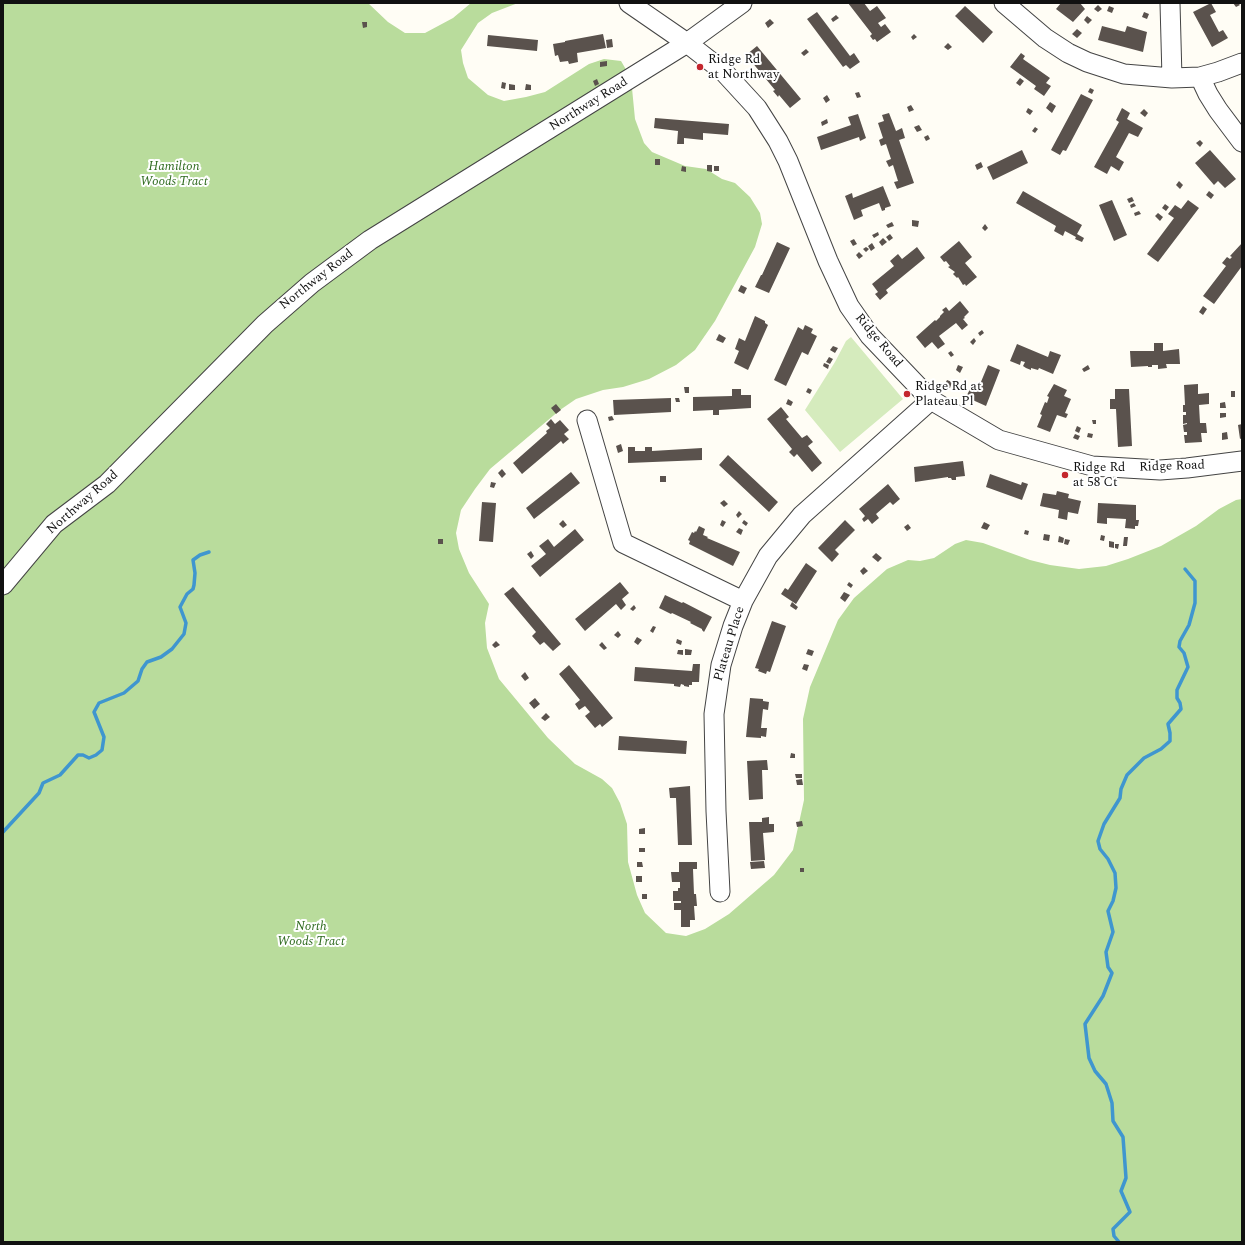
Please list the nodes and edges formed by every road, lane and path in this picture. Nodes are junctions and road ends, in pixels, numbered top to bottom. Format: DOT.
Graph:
graph roads {
  1 [pos="629,3"];
  2 [pos="742,3"];
  3 [pos="1004,3"];
  4 [pos="1170,3"];
  5 [pos="687,43"];
  6 [pos="1242,63"];
  7 [pos="1200,77"];
  8 [pos="1172,78"];
  9 [pos="1242,142"];
  10 [pos="931,400"];
  11 [pos="587,420"];
  12 [pos="1242,461"];
  13 [pos="3,586"];
  14 [pos="743,602"];
  15 [pos="720,892"];
  1 -- 5 [label="street, Ridge Road"];
  2 -- 5 [label="street, Northway Road"];
  3 -- 8 [label="street"];
  4 -- 8 [label="street"];
  5 -- 10 [label="street, Ridge Road"];
  5 -- 13 [label="street, Northway Road"];
  6 -- 7 [label="street"];
  7 -- 8 [label="street"];
  7 -- 9 [label="street"];
  10 -- 12 [label="street, Ridge Road"];
  10 -- 14 [label="street, Plateau Place"];
  11 -- 14 [label="street"];
  14 -- 15 [label="street, Plateau Place"];
}
